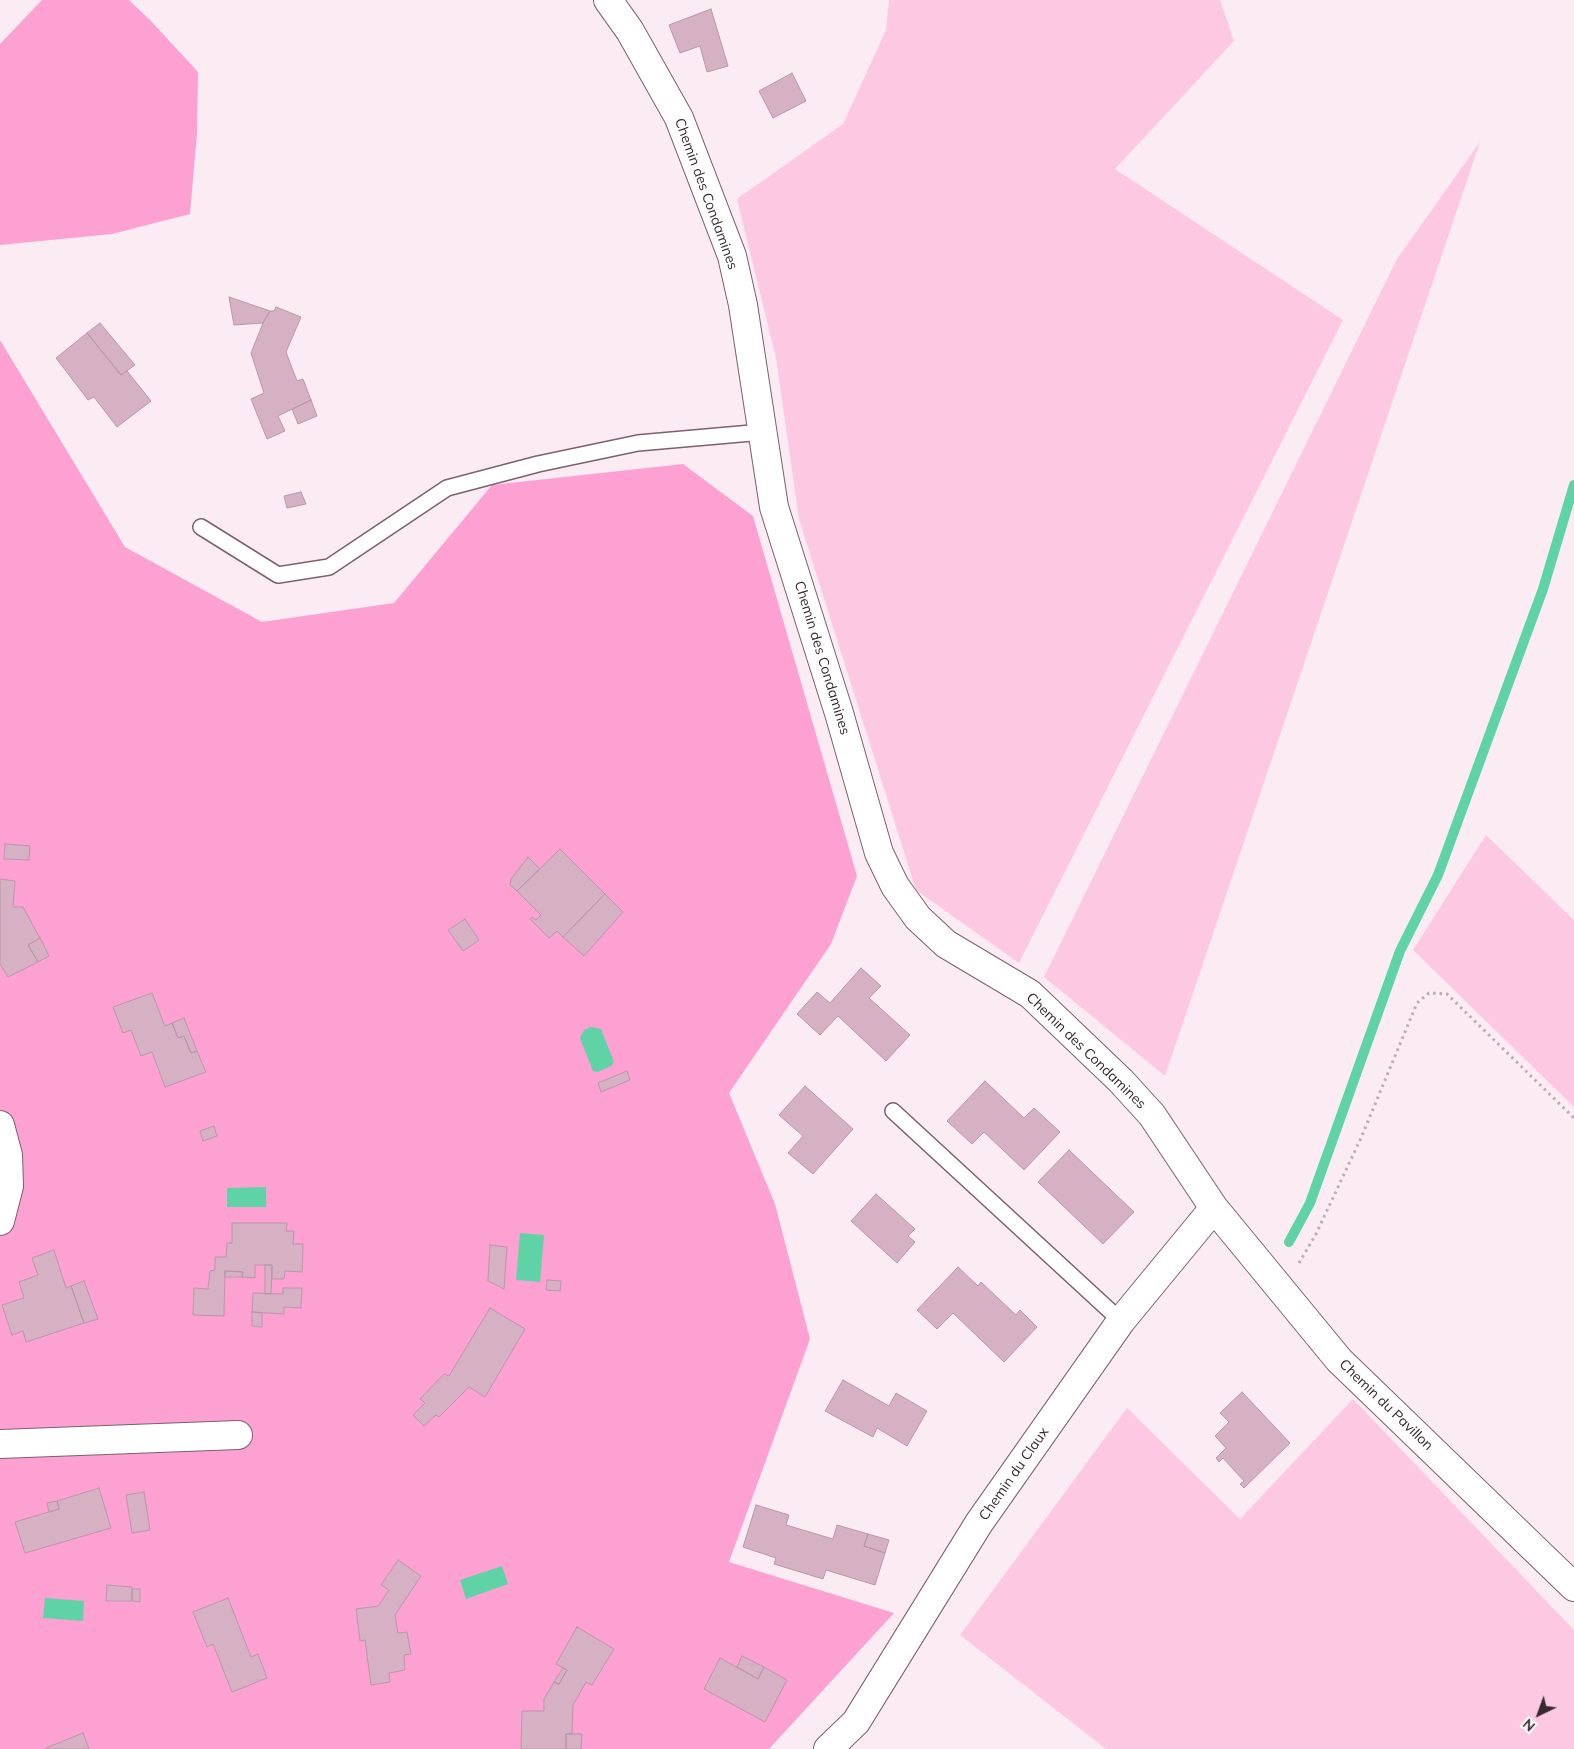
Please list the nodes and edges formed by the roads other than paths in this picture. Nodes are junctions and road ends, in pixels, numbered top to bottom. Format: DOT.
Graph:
graph roads {
  1 [pos="608,0"];
  2 [pos="762,432"];
  3 [pos="201,526"];
  4 [pos="892,1111"];
  5 [pos="0,1125"];
  6 [pos="1214,1208"];
  7 [pos="0,1221"];
  8 [pos="1122,1321"];
  9 [pos="238,1435"];
  10 [pos="0,1444"];
  11 [pos="1574,1587"];
  12 [pos="828,1749"];
  1 -- 2 [label="street, Chemin des Condamines"];
  2 -- 3 [label="lane"];
  2 -- 6 [label="street, Chemin des Condamines"];
  4 -- 8 [label="lane"];
  5 -- 7 [label="street"];
  6 -- 8 [label="street, Chemin du Claux"];
  6 -- 11 [label="street, Chemin du Pavillon"];
  8 -- 12 [label="street, Chemin du Claux"];
  9 -- 10 [label="street"];
}
